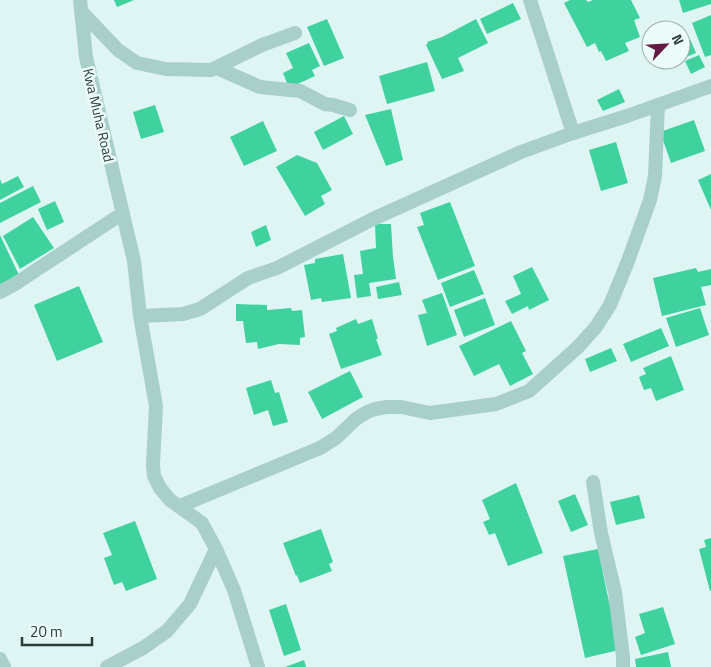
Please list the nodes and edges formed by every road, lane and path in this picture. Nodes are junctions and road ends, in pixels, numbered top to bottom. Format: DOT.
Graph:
graph roads {
  1 [pos="530,0"];
  2 [pos="81,6"];
  3 [pos="295,33"];
  4 [pos="217,68"];
  5 [pos="711,86"];
  6 [pos="658,105"];
  7 [pos="350,110"];
  8 [pos="573,133"];
  9 [pos="123,213"];
  10 [pos="0,292"];
  11 [pos="140,316"];
  12 [pos="593,482"];
  13 [pos="180,506"];
  14 [pos="216,549"];
  15 [pos="0,659"];
  16 [pos="4,667"];
  17 [pos="107,667"];
  18 [pos="258,667"];
  19 [pos="623,667"];
  1 -- 8 [label="street"];
  2 -- 4 [label="street"];
  2 -- 9 [label="street, Kwa Muha Road"];
  3 -- 4 [label="street"];
  4 -- 7 [label="street"];
  5 -- 6 [label="street"];
  6 -- 8 [label="street"];
  6 -- 13 [label="street"];
  8 -- 11 [label="street"];
  9 -- 10 [label="street"];
  9 -- 11 [label="street, Kwa Muha Road"];
  11 -- 13 [label="street, Kwa Muha Road"];
  12 -- 19 [label="street"];
  13 -- 14 [label="street, Kwa Muha Road"];
  14 -- 17 [label="street"];
  14 -- 18 [label="street, Kwa Muha Road"];
  15 -- 16 [label="street"];
}
